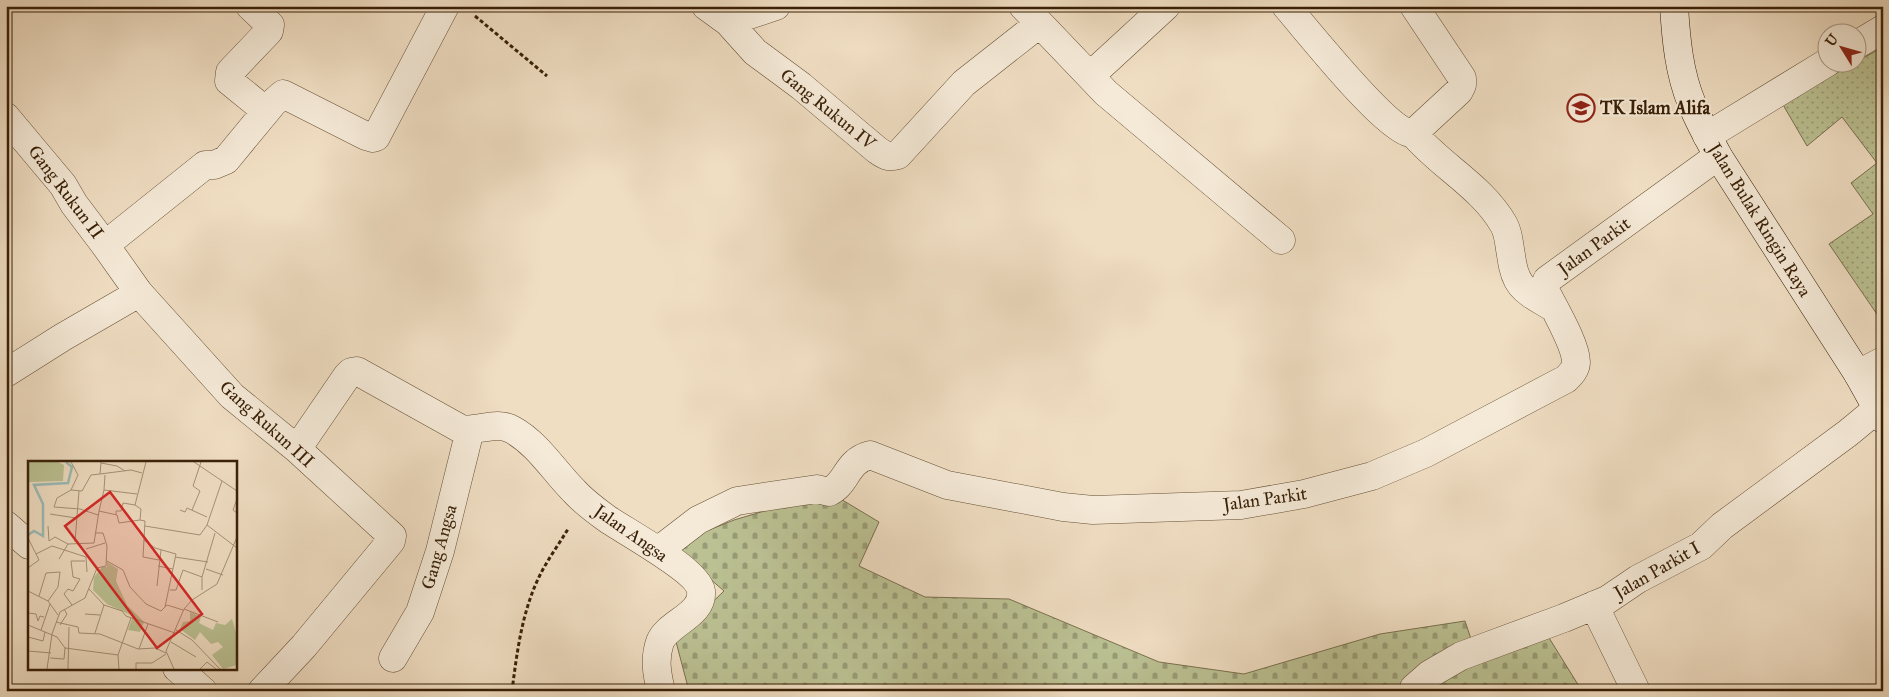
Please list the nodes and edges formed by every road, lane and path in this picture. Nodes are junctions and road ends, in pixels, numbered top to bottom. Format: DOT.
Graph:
graph roads {
  1 [pos="250,6"];
  2 [pos="706,6"];
  3 [pos="776,6"];
  4 [pos="1166,6"];
  5 [pos="1286,6"];
  6 [pos="1414,6"];
  7 [pos="1674,6"];
  8 [pos="458,9"];
  9 [pos="1031,15"];
  10 [pos="728,22"];
  11 [pos="1883,29"];
  12 [pos="1866,39"];
  13 [pos="1816,71"];
  14 [pos="547,76"];
  15 [pos="1090,76"];
  16 [pos="266,111"];
  17 [pos="6,117"];
  18 [pos="1412,132"];
  19 [pos="1713,146"];
  20 [pos="1281,240"];
  21 [pos="105,245"];
  22 [pos="139,293"];
  23 [pos="1554,308"];
  24 [pos="1883,361"];
  25 [pos="6,373"];
  26 [pos="1858,374"];
  27 [pos="1880,414"];
  28 [pos="466,430"];
  29 [pos="297,449"];
  30 [pos="585,501"];
  31 [pos="6,525"];
  32 [pos="28,544"];
  33 [pos="659,550"];
  34 [pos="1594,606"];
  35 [pos="393,658"];
  36 [pos="179,670"];
  37 [pos="203,691"];
  38 [pos="262,691"];
  39 [pos="512,691"];
  40 [pos="661,691"];
  41 [pos="1414,691"];
  42 [pos="1636,691"];
  1 -- 16 [label="street"];
  2 -- 10 [label="street, Gang Rukun IV"];
  3 -- 10 [label="street"];
  4 -- 15 [label="street"];
  5 -- 18 [label="street"];
  6 -- 18 [label="street"];
  7 -- 19 [label="street, Jalan Bulak Ringin Raya"];
  8 -- 14 [label="path"];
  8 -- 16 [label="street"];
  9 -- 10 [label="street, Gang Rukun IV"];
  9 -- 15 [label="street"];
  11 -- 12 [label="street"];
  13 -- 19 [label="street, Jalan Parkit"];
  15 -- 20 [label="street"];
  16 -- 21 [label="street"];
  17 -- 21 [label="street, Gang Rukun II"];
  18 -- 23 [label="street"];
  19 -- 23 [label="street, Jalan Parkit"];
  19 -- 26 [label="street, Jalan Bulak Ringin Raya"];
  21 -- 22 [label="street, Gang Rukun III"];
  22 -- 25 [label="street"];
  22 -- 29 [label="street, Gang Rukun III"];
  23 -- 33 [label="street, Jalan Parkit"];
  24 -- 26 [label="street"];
  26 -- 27 [label="street, Jalan Bulak Ringin Raya"];
  27 -- 34 [label="street, Jalan Parkit I"];
  28 -- 29 [label="street"];
  28 -- 30 [label="street, Jalan Angsa"];
  28 -- 35 [label="street, Gang Angsa"];
  29 -- 38 [label="street, Gang Rukun III"];
  30 -- 33 [label="street, Jalan Angsa"];
  30 -- 39 [label="path"];
  31 -- 32 [label="street"];
  33 -- 40 [label="street, Jalan Angsa"];
  34 -- 41 [label="street, Jalan Parkit I"];
  34 -- 42 [label="street"];
  36 -- 37 [label="street"];
}
